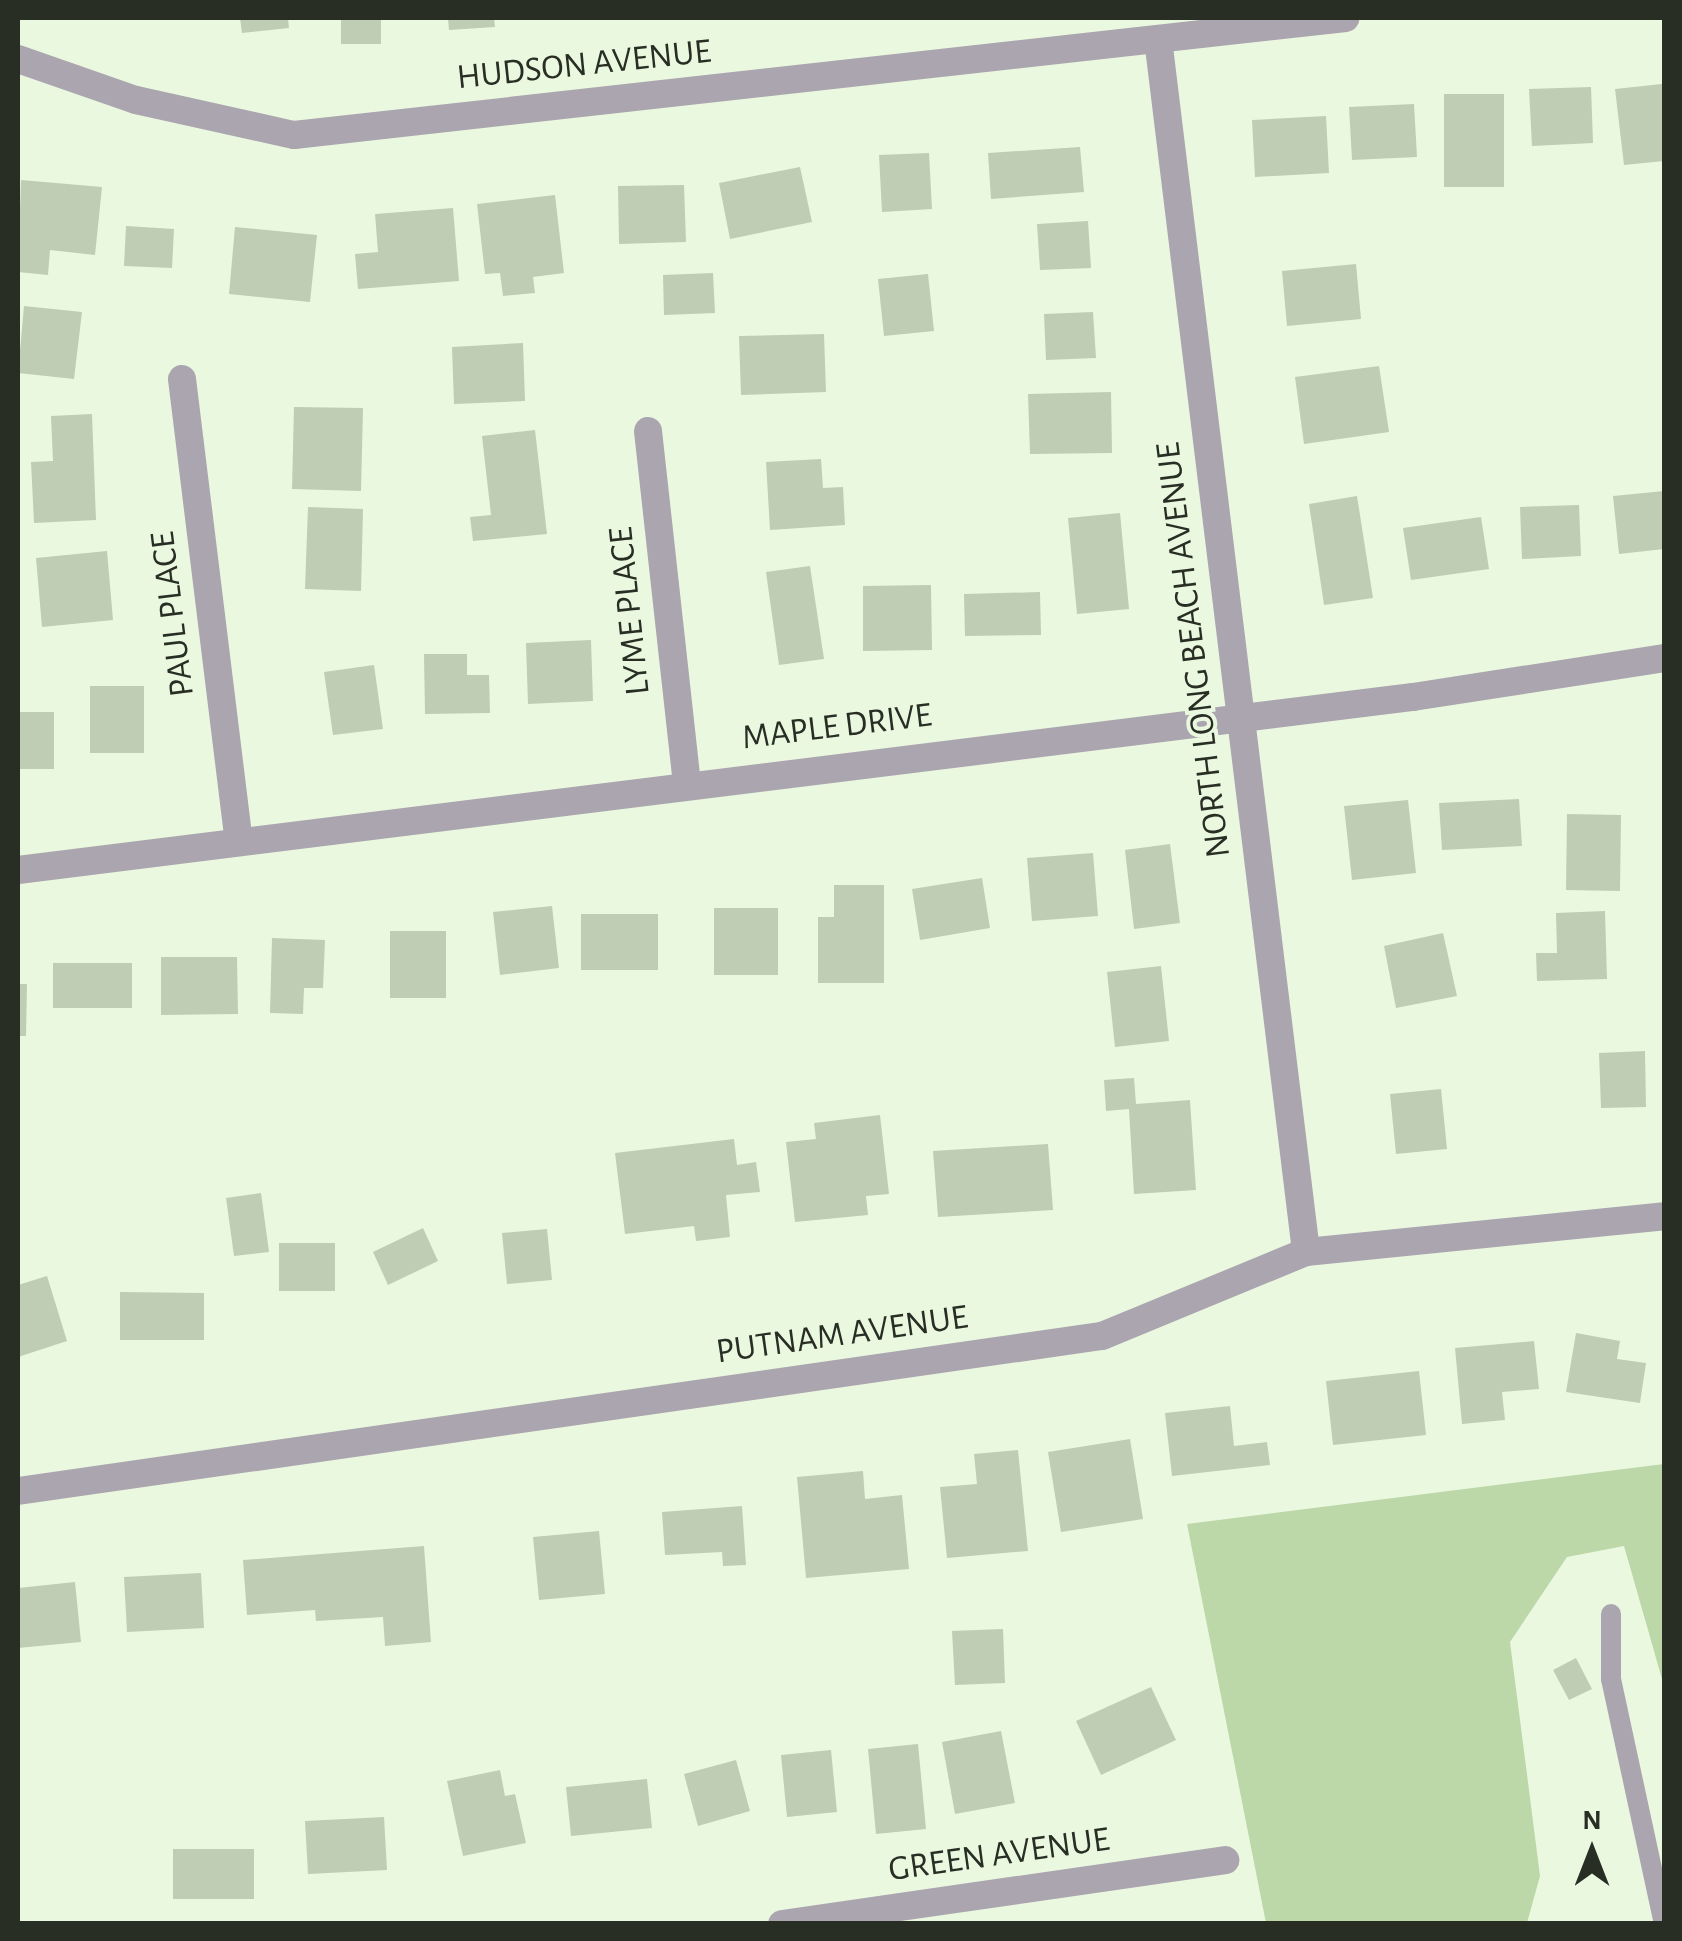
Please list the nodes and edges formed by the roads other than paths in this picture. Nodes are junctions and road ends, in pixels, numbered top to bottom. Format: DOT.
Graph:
graph roads {
  1 [pos="1346,18"];
  2 [pos="1291,20"];
  3 [pos="1158,38"];
  4 [pos="18,59"];
  5 [pos="182,379"];
  6 [pos="648,431"];
  7 [pos="1664,658"];
  8 [pos="1239,715"];
  9 [pos="688,783"];
  10 [pos="238,841"];
  11 [pos="18,870"];
  12 [pos="1664,1216"];
  13 [pos="1306,1252"];
  14 [pos="18,1492"];
  15 [pos="1611,1614"];
  16 [pos="1226,1860"];
  17 [pos="782,1924"];
  18 [pos="1664,1924"];
  1 -- 2 [label="street, HUDSON AVENUE"];
  2 -- 3 [label="street, HUDSON AVENUE"];
  3 -- 4 [label="street, HUDSON AVENUE"];
  3 -- 8 [label="street, NORTH LONG BEACH AVENUE"];
  5 -- 10 [label="street, PAUL PLACE"];
  6 -- 9 [label="street, LYME PLACE"];
  7 -- 8 [label="street, MAPLE DRIVE"];
  8 -- 9 [label="street, MAPLE DRIVE"];
  8 -- 13 [label="street, NORTH LONG BEACH AVENUE"];
  9 -- 10 [label="street, MAPLE DRIVE"];
  10 -- 11 [label="street, MAPLE DRIVE"];
  12 -- 13 [label="street, PUTNAM AVENUE"];
  13 -- 14 [label="street, PUTNAM AVENUE"];
  15 -- 18 [label="lane"];
  16 -- 17 [label="street, GREEN AVENUE"];
}
